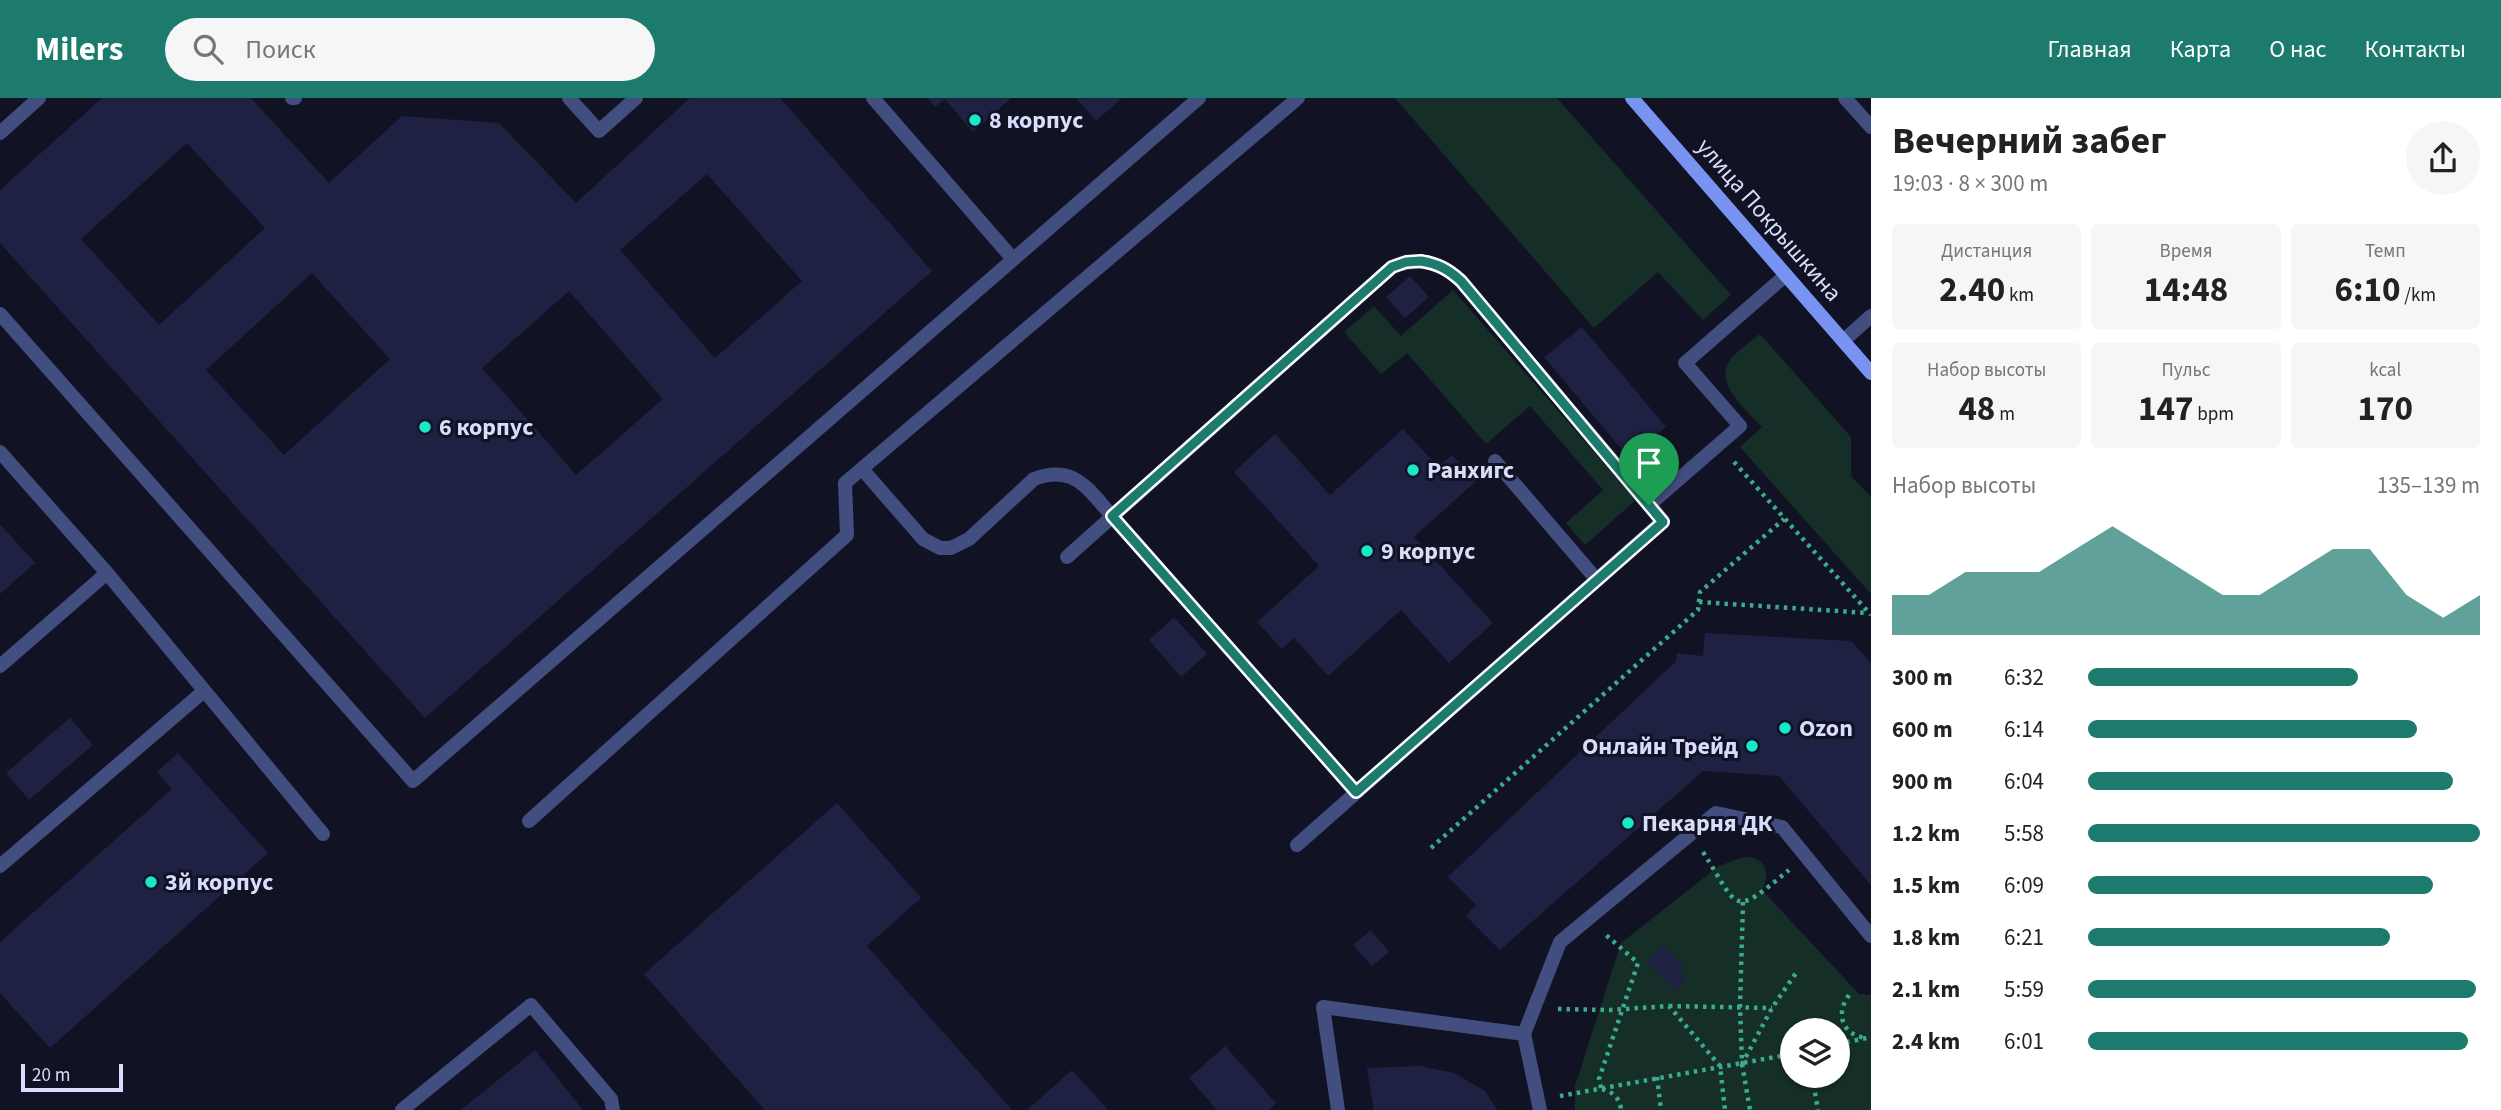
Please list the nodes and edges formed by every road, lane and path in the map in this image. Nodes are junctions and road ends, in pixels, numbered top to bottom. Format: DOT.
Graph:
graph roads {
  1 [pos="39,98"];
  2 [pos="569,98"];
  3 [pos="636,98"];
  4 [pos="873,98"];
  5 [pos="1199,98"];
  6 [pos="1298,98"];
  7 [pos="1632,98"];
  8 [pos="1845,98"];
  9 [pos="1871,127"];
  10 [pos="0,133"];
  11 [pos="1013,260"];
  12 [pos="1786,275"];
  13 [pos="0,314"];
  14 [pos="1871,316"];
  15 [pos="1843,341"];
  16 [pos="1871,373"];
  17 [pos="1718,445"];
  18 [pos="0,452"];
  19 [pos="1495,461"];
  20 [pos="863,470"];
  21 [pos="1649,505"];
  22 [pos="1112,516"];
  23 [pos="1784,519"];
  24 [pos="1067,557"];
  25 [pos="107,573"];
  26 [pos="1597,580"];
  27 [pos="1699,602"];
  28 [pos="1870,614"];
  29 [pos="0,666"];
  30 [pos="204,691"];
  31 [pos="1356,792"];
  32 [pos="529,821"];
  33 [pos="1692,833"];
  34 [pos="323,834"];
  35 [pos="1297,845"];
  36 [pos="1431,848"];
  37 [pos="1806,857"];
  38 [pos="0,866"];
  39 [pos="1743,902"];
  40 [pos="1588,919"];
  41 [pos="1871,936"];
  42 [pos="1796,973"];
  43 [pos="1849,995"];
  44 [pos="1668,1006"];
  45 [pos="1740,1007"];
  46 [pos="1772,1008"];
  47 [pos="1534,1009"];
  48 [pos="1622,1009"];
  49 [pos="1524,1034"];
  50 [pos="1868,1038"];
  51 [pos="1850,1042"];
  52 [pos="1780,1056"];
  53 [pos="1742,1063"];
  54 [pos="1720,1066"];
  55 [pos="1657,1077"];
  56 [pos="1601,1088"];
  57 [pos="1814,1088"];
  58 [pos="1539,1105"];
  59 [pos="402,1110"];
  60 [pos="613,1110"];
  61 [pos="1338,1110"];
  62 [pos="1620,1110"];
  63 [pos="1661,1110"];
  64 [pos="1725,1110"];
  65 [pos="1750,1110"];
  66 [pos="1818,1110"];
  1 -- 10 [label="lane"];
  2 -- 3 [label="lane"];
  4 -- 11 [label="lane"];
  5 -- 11 [label="lane"];
  6 -- 20 [label="lane"];
  7 -- 12 [label="main road, улица Покрышкина"];
  8 -- 9 [label="lane"];
  11 -- 13 [label="lane"];
  12 -- 15 [label="main road, улица Покрышкина"];
  12 -- 17 [label="lane"];
  14 -- 15 [label="lane"];
  15 -- 16 [label="main road, улица Покрышкина"];
  17 -- 21 [label="lane"];
  17 -- 23 [label="path"];
  18 -- 25 [label="lane"];
  19 -- 26 [label="lane"];
  20 -- 22 [label="lane"];
  20 -- 32 [label="lane"];
  21 -- 22 [label="lane"];
  21 -- 26 [label="lane"];
  22 -- 24 [label="lane"];
  22 -- 31 [label="lane"];
  23 -- 27 [label="path"];
  23 -- 28 [label="path"];
  25 -- 29 [label="lane"];
  25 -- 30 [label="lane"];
  26 -- 31 [label="lane"];
  27 -- 28 [label="path"];
  27 -- 36 [label="path"];
  30 -- 34 [label="lane"];
  30 -- 38 [label="lane"];
  31 -- 35 [label="lane"];
  33 -- 37 [label="lane"];
  33 -- 39 [label="path"];
  33 -- 40 [label="lane"];
  37 -- 39 [label="path"];
  37 -- 41 [label="lane"];
  39 -- 45 [label="path"];
  40 -- 47 [label="lane"];
  40 -- 48 [label="path"];
  42 -- 46 [label="path"];
  43 -- 50 [label="path"];
  44 -- 45 [label="path"];
  44 -- 48 [label="path"];
  44 -- 54 [label="path"];
  45 -- 46 [label="path"];
  45 -- 53 [label="path"];
  46 -- 53 [label="path"];
  47 -- 48 [label="path"];
  47 -- 49 [label="lane"];
  48 -- 56 [label="path"];
  49 -- 58 [label="lane"];
  49 -- 61 [label="lane"];
  50 -- 51 [label="path"];
  52 -- 53 [label="path"];
  53 -- 54 [label="path"];
  53 -- 65 [label="path"];
  54 -- 55 [label="path"];
  54 -- 64 [label="path"];
  55 -- 56 [label="path"];
  55 -- 63 [label="path"];
  56 -- 58 [label="path"];
  56 -- 62 [label="path"];
  57 -- 66 [label="path"];
  59 -- 60 [label="lane"];
}
